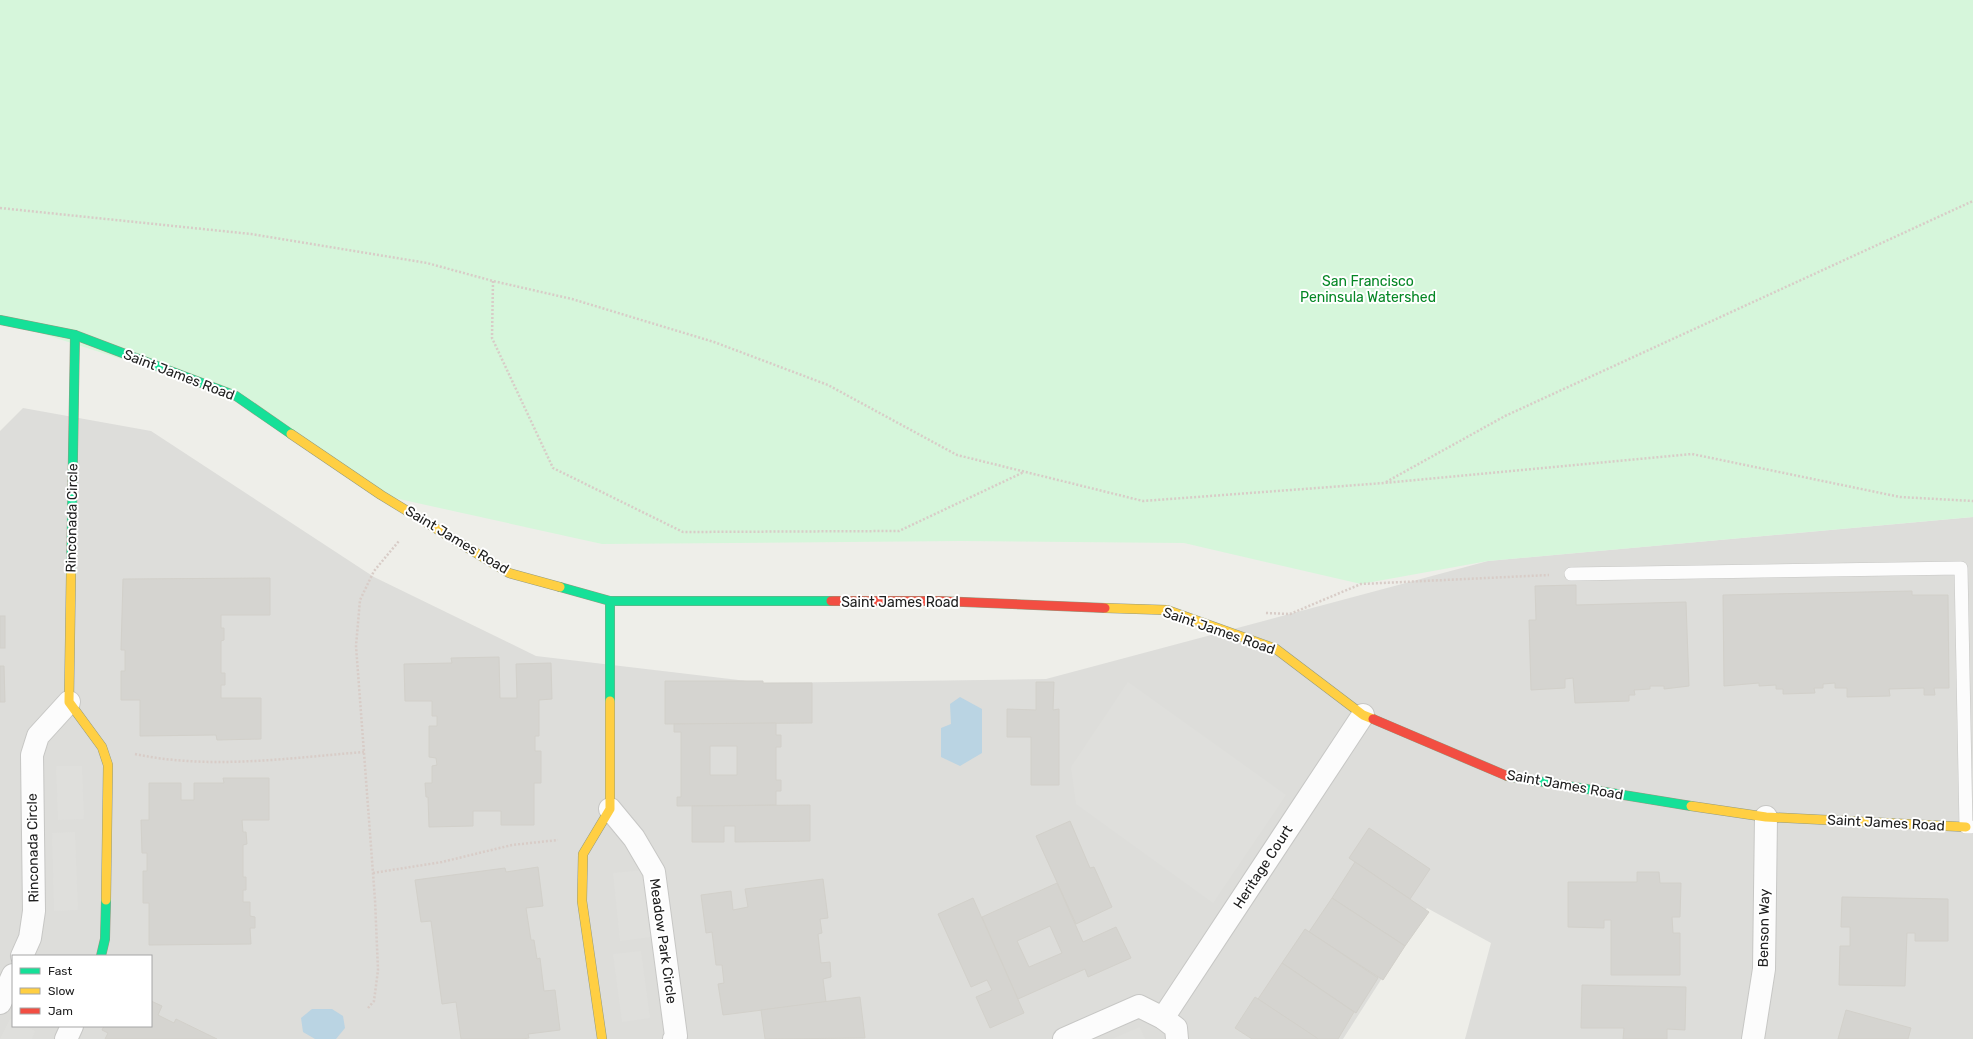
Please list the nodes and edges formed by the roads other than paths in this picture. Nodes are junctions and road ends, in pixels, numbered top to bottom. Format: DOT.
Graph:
graph roads {
  1 [pos="0,320"];
  2 [pos="75,334"];
  3 [pos="1571,574"];
  4 [pos="610,601"];
  5 [pos="69,702"];
  6 [pos="1363,715"];
  7 [pos="610,809"];
  8 [pos="1766,817"];
  9 [pos="1969,827"];
  10 [pos="22,955"];
  11 [pos="101,955"];
  12 [pos="12,977"];
  13 [pos="0,1003"];
  14 [pos="1163,1018"];
  15 [pos="72,1027"];
  16 [pos="66,1039"];
  17 [pos="602,1039"];
  18 [pos="674,1039"];
  19 [pos="1064,1039"];
  20 [pos="1177,1039"];
  21 [pos="1753,1039"];
  1 -- 2 [label="street, Saint James Road"];
  2 -- 4 [label="street, Saint James Road"];
  2 -- 5 [label="street, Rinconada Circle"];
  3 -- 9 [label="lane, Saint James Road"];
  4 -- 6 [label="street, Saint James Road"];
  4 -- 7 [label="street"];
  5 -- 10 [label="street, Rinconada Circle"];
  5 -- 11 [label="street"];
  6 -- 8 [label="street, Saint James Road"];
  6 -- 14 [label="street, Heritage Court"];
  7 -- 17 [label="street"];
  7 -- 18 [label="street, Meadow Park Circle"];
  8 -- 9 [label="street, Saint James Road"];
  8 -- 21 [label="street, Benson Way"];
  12 -- 13 [label="street"];
  14 -- 19 [label="street"];
  14 -- 20 [label="street"];
  15 -- 16 [label="street"];
}
